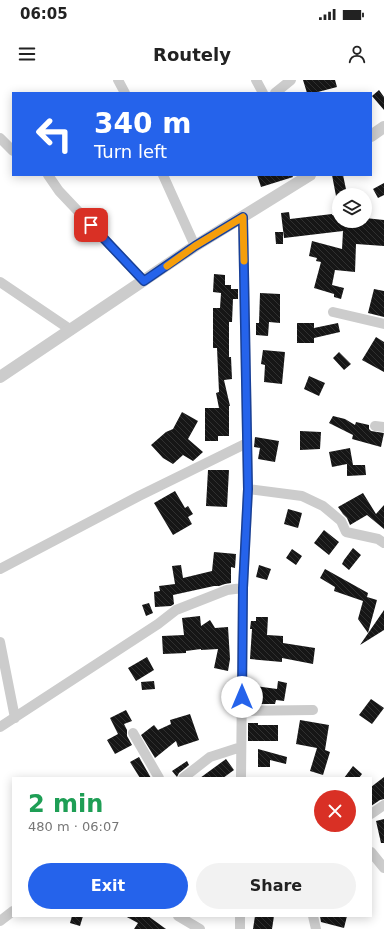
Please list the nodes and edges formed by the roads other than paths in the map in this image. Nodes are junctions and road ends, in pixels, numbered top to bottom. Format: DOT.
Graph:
graph roads {
  1 [pos="118,80"];
  2 [pos="256,80"];
  3 [pos="291,80"];
  4 [pos="124,92"];
  5 [pos="262,92"];
  6 [pos="276,92"];
  7 [pos="384,127"];
  8 [pos="372,135"];
  9 [pos="0,138"];
  10 [pos="12,150"];
  11 [pos="49,176"];
  12 [pos="164,176"];
  13 [pos="302,177"];
  14 [pos="243,217"];
  15 [pos="195,246"];
  16 [pos="144,281"];
  17 [pos="0,282"];
  18 [pos="333,312"];
  19 [pos="384,324"];
  20 [pos="71,330"];
  21 [pos="0,377"];
  22 [pos="247,443"];
  23 [pos="248,489"];
  24 [pos="382,538"];
  25 [pos="0,569"];
  26 [pos="243,588"];
  27 [pos="0,642"];
  28 [pos="313,710"];
  29 [pos="242,712"];
  30 [pos="15,718"];
  31 [pos="0,727"];
  32 [pos="133,733"];
  33 [pos="242,747"];
  34 [pos="159,777"];
  35 [pos="184,777"];
  36 [pos="241,777"];
  37 [pos="384,805"];
  38 [pos="372,813"];
  39 [pos="372,853"];
  40 [pos="384,868"];
  41 [pos="12,912"];
  42 [pos="180,917"];
  43 [pos="240,917"];
  44 [pos="313,917"];
  45 [pos="0,921"];
  46 [pos="200,929"];
  47 [pos="240,929"];
  48 [pos="316,929"];
  1 -- 4 [label="street"];
  2 -- 5 [label="street"];
  3 -- 6 [label="street"];
  7 -- 8 [label="street"];
  9 -- 10 [label="street"];
  11 -- 16 [label="street"];
  12 -- 15 [label="street"];
  13 -- 14 [label="street"];
  14 -- 15 [label="street"];
  14 -- 22 [label="street"];
  15 -- 16 [label="street"];
  16 -- 20 [label="street"];
  17 -- 20 [label="street"];
  18 -- 19 [label="street"];
  20 -- 21 [label="street"];
  22 -- 23 [label="street"];
  22 -- 25 [label="street"];
  23 -- 24 [label="street"];
  23 -- 26 [label="street"];
  26 -- 29 [label="street"];
  26 -- 30 [label="street"];
  27 -- 30 [label="street"];
  28 -- 29 [label="street"];
  29 -- 33 [label="street"];
  30 -- 31 [label="street"];
  32 -- 34 [label="street"];
  33 -- 35 [label="street"];
  33 -- 36 [label="street"];
  37 -- 38 [label="street"];
  39 -- 40 [label="street"];
  41 -- 45 [label="street"];
  42 -- 46 [label="street"];
  43 -- 47 [label="street"];
  44 -- 48 [label="street"];
}
